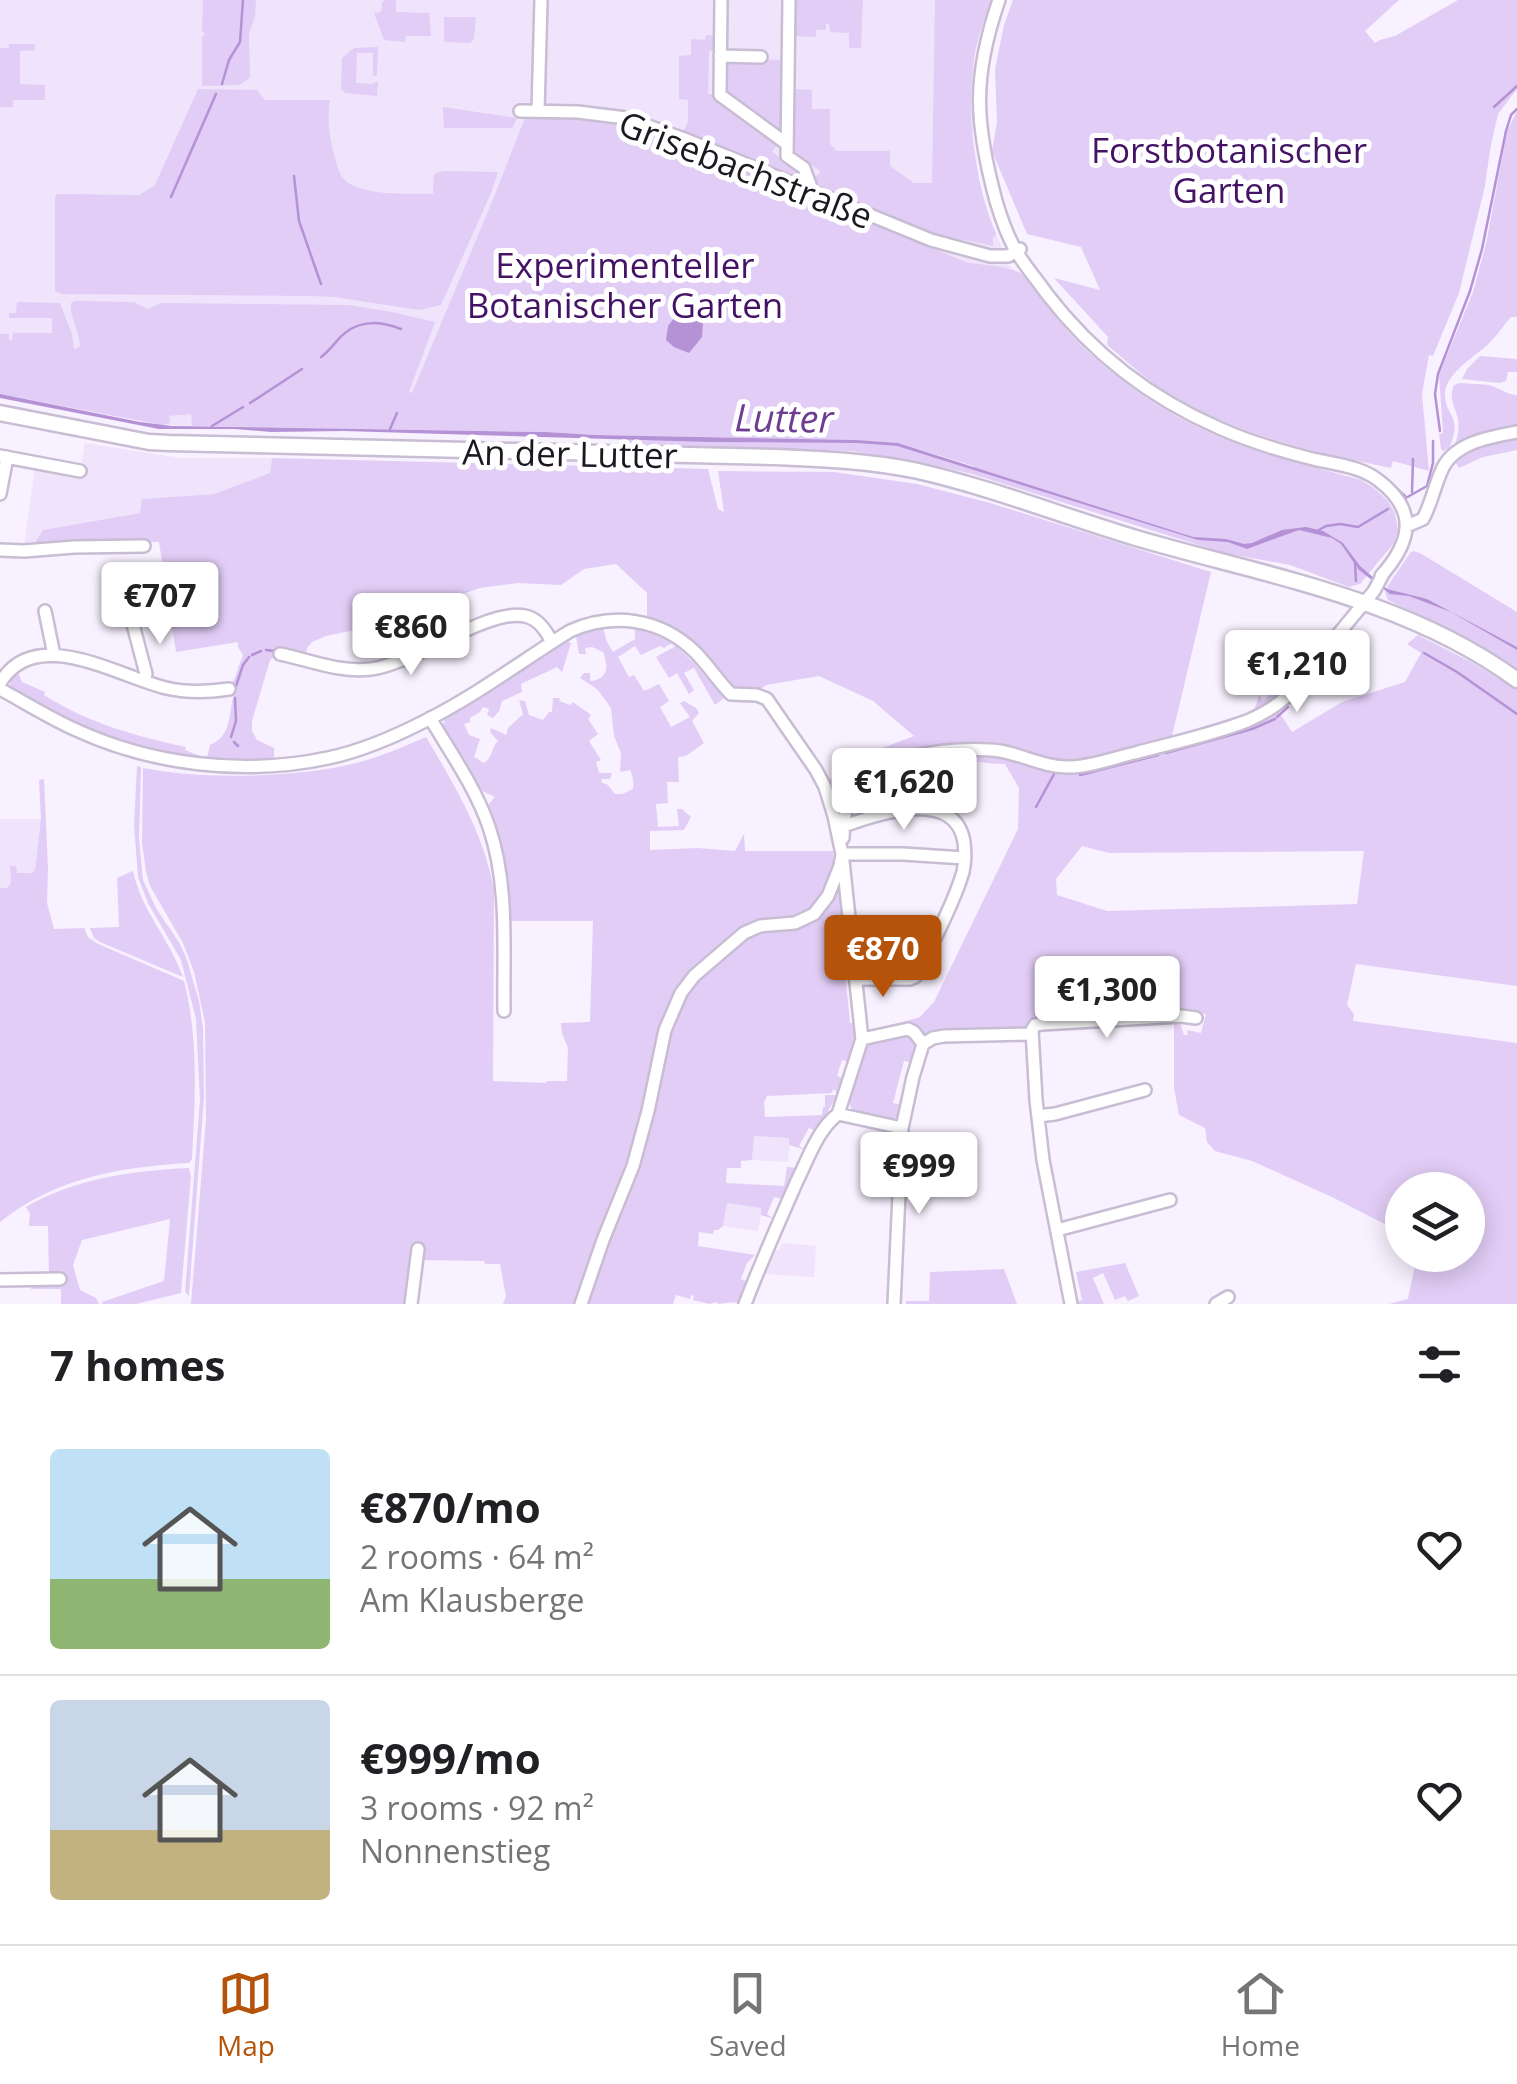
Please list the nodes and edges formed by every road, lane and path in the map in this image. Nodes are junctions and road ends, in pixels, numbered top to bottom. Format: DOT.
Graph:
graph roads {
  1 [pos="541,0"];
  2 [pos="721,0"];
  3 [pos="789,0"];
  4 [pos="999,0"];
  5 [pos="720,56"];
  6 [pos="762,57"];
  7 [pos="520,111"];
  8 [pos="538,111"];
  9 [pos="787,144"];
  10 [pos="813,193"];
  11 [pos="1018,250"];
  12 [pos="0,413"];
  13 [pos="1517,432"];
  14 [pos="3,457"];
  15 [pos="80,471"];
  16 [pos="0,494"];
  17 [pos="1407,526"];
  18 [pos="144,546"];
  19 [pos="0,550"];
  20 [pos="1369,594"];
  21 [pos="46,611"];
  22 [pos="130,613"];
  23 [pos="552,642"];
  24 [pos="280,654"];
  25 [pos="54,655"];
  26 [pos="1517,680"];
  27 [pos="144,681"];
  28 [pos="0,686"];
  29 [pos="230,689"];
  30 [pos="430,718"];
  31 [pos="844,826"];
  32 [pos="842,854"];
  33 [pos="965,858"];
  34 [pos="856,979"];
  35 [pos="504,1012"];
  36 [pos="1196,1018"];
  37 [pos="1032,1034"];
  38 [pos="862,1039"];
  39 [pos="924,1044"];
  40 [pos="1145,1090"];
  41 [pos="838,1114"];
  42 [pos="1038,1116"];
  43 [pos="902,1128"];
  44 [pos="1170,1200"];
  45 [pos="1057,1230"];
  46 [pos="418,1249"];
  47 [pos="60,1278"];
  48 [pos="0,1280"];
  49 [pos="1228,1297"];
  50 [pos="411,1304"];
  51 [pos="581,1304"];
  52 [pos="745,1304"];
  53 [pos="894,1304"];
  54 [pos="1070,1304"];
  55 [pos="1216,1304"];
  1 -- 8 [label="street"];
  2 -- 5 [label="street"];
  3 -- 9 [label="street"];
  4 -- 11 [label="street"];
  5 -- 6 [label="street"];
  5 -- 9 [label="street"];
  7 -- 8 [label="street, Grisebachstraße"];
  8 -- 10 [label="street, Grisebachstraße"];
  9 -- 10 [label="street"];
  10 -- 11 [label="street, Grisebachstraße"];
  11 -- 17 [label="street"];
  12 -- 20 [label="main road, An der Lutter"];
  13 -- 17 [label="street"];
  14 -- 15 [label="street"];
  14 -- 16 [label="street"];
  17 -- 20 [label="street"];
  18 -- 19 [label="street"];
  20 -- 26 [label="main road, An der Lutter"];
  20 -- 31 [label="street"];
  21 -- 25 [label="street"];
  22 -- 27 [label="street"];
  23 -- 24 [label="street"];
  23 -- 30 [label="street"];
  23 -- 32 [label="street"];
  25 -- 27 [label="street"];
  25 -- 28 [label="street"];
  27 -- 29 [label="street"];
  28 -- 30 [label="street"];
  30 -- 35 [label="street"];
  31 -- 32 [label="street"];
  31 -- 33 [label="street"];
  32 -- 33 [label="street"];
  32 -- 34 [label="street"];
  32 -- 51 [label="street"];
  33 -- 34 [label="street"];
  34 -- 38 [label="street"];
  36 -- 37 [label="street"];
  37 -- 39 [label="street"];
  37 -- 42 [label="street"];
  38 -- 39 [label="street"];
  38 -- 41 [label="street"];
  39 -- 43 [label="street"];
  40 -- 42 [label="street"];
  41 -- 43 [label="street"];
  41 -- 52 [label="street"];
  42 -- 45 [label="street"];
  43 -- 53 [label="street"];
  44 -- 45 [label="street"];
  45 -- 54 [label="street"];
  46 -- 50 [label="street"];
  47 -- 48 [label="street"];
  49 -- 55 [label="street"];
}
